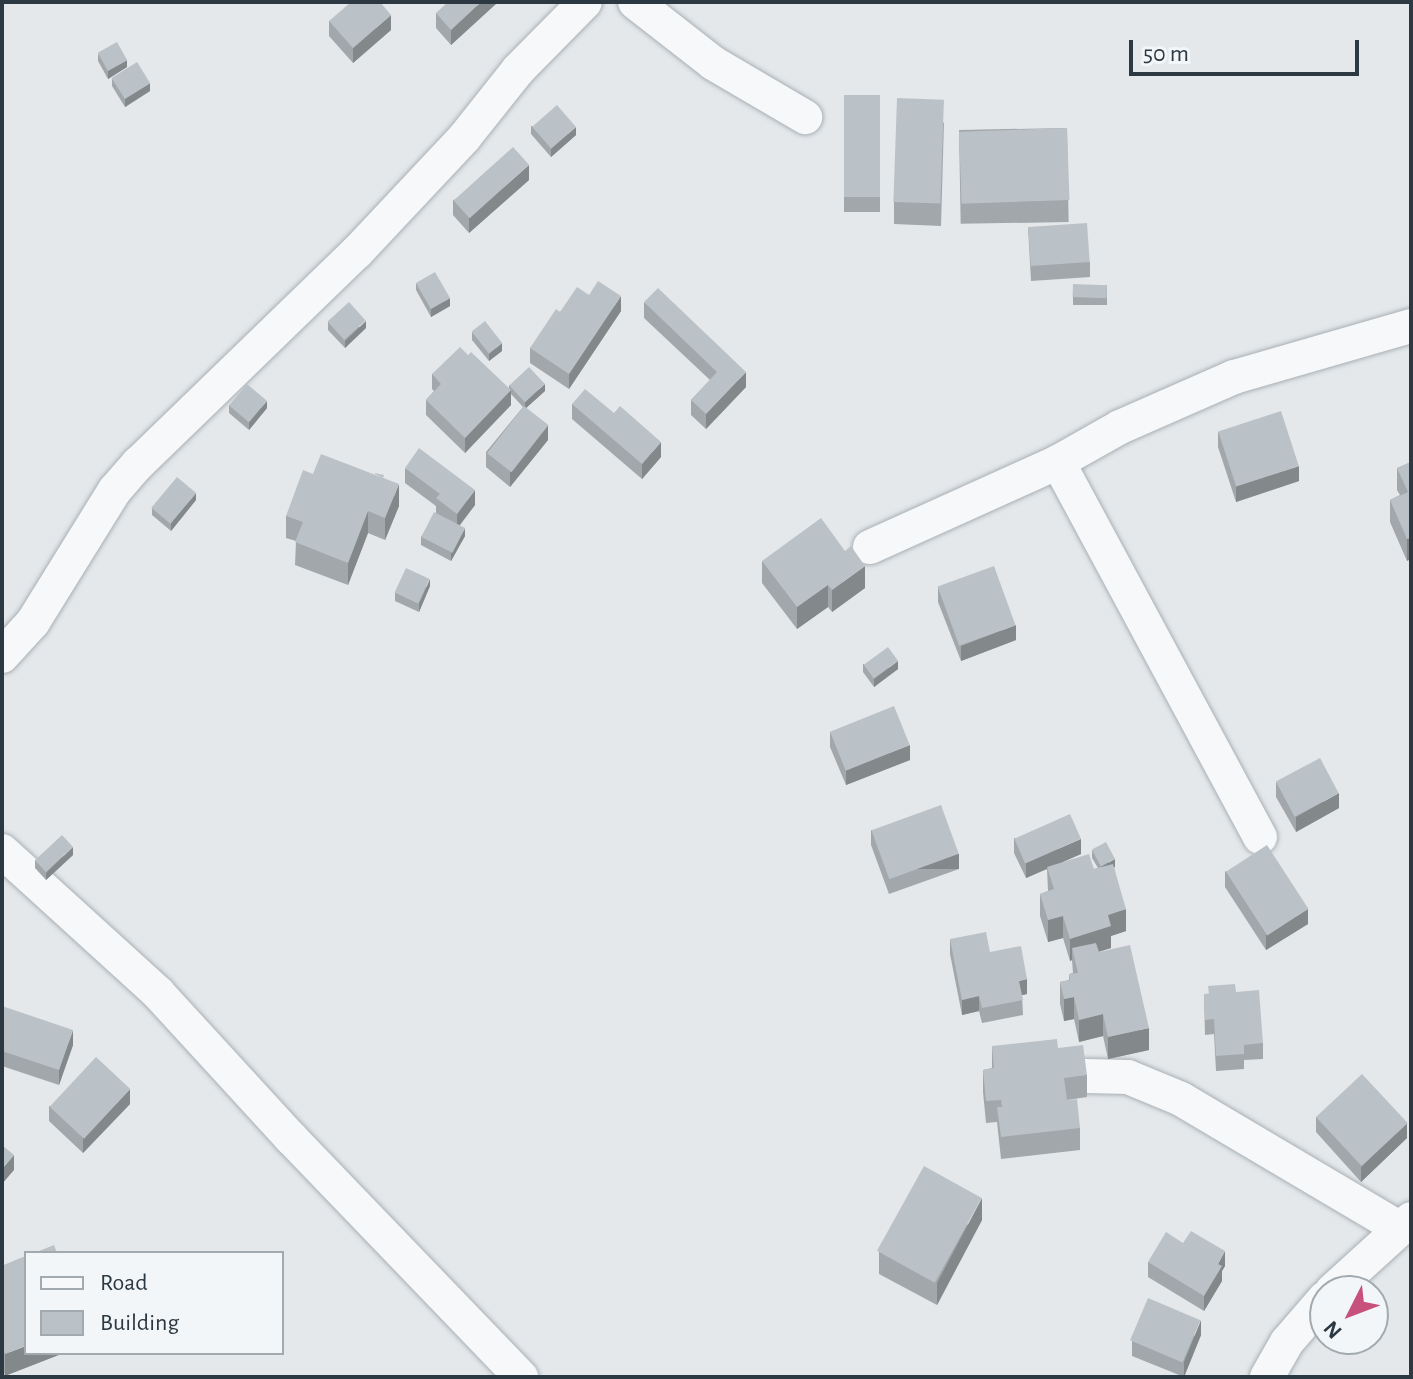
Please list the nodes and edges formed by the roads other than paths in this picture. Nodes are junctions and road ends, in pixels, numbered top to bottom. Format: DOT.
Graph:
graph roads {
  1 [pos="585,2"];
  2 [pos="635,2"];
  3 [pos="805,117"];
  4 [pos="1411,326"];
  5 [pos="1058,462"];
  6 [pos="870,547"];
  7 [pos="2,656"];
  8 [pos="1260,837"];
  9 [pos="2,851"];
  10 [pos="1086,1076"];
  11 [pos="1405,1223"];
  12 [pos="1349,1275"];
  13 [pos="1309,1317"];
  14 [pos="521,1377"];
  15 [pos="1267,1377"];
  1 -- 7 [label="street"];
  2 -- 3 [label="street"];
  4 -- 5 [label="street"];
  5 -- 6 [label="street"];
  5 -- 8 [label="street"];
  9 -- 14 [label="street"];
  10 -- 11 [label="street"];
  11 -- 12 [label="street"];
  13 -- 15 [label="street"];
}
